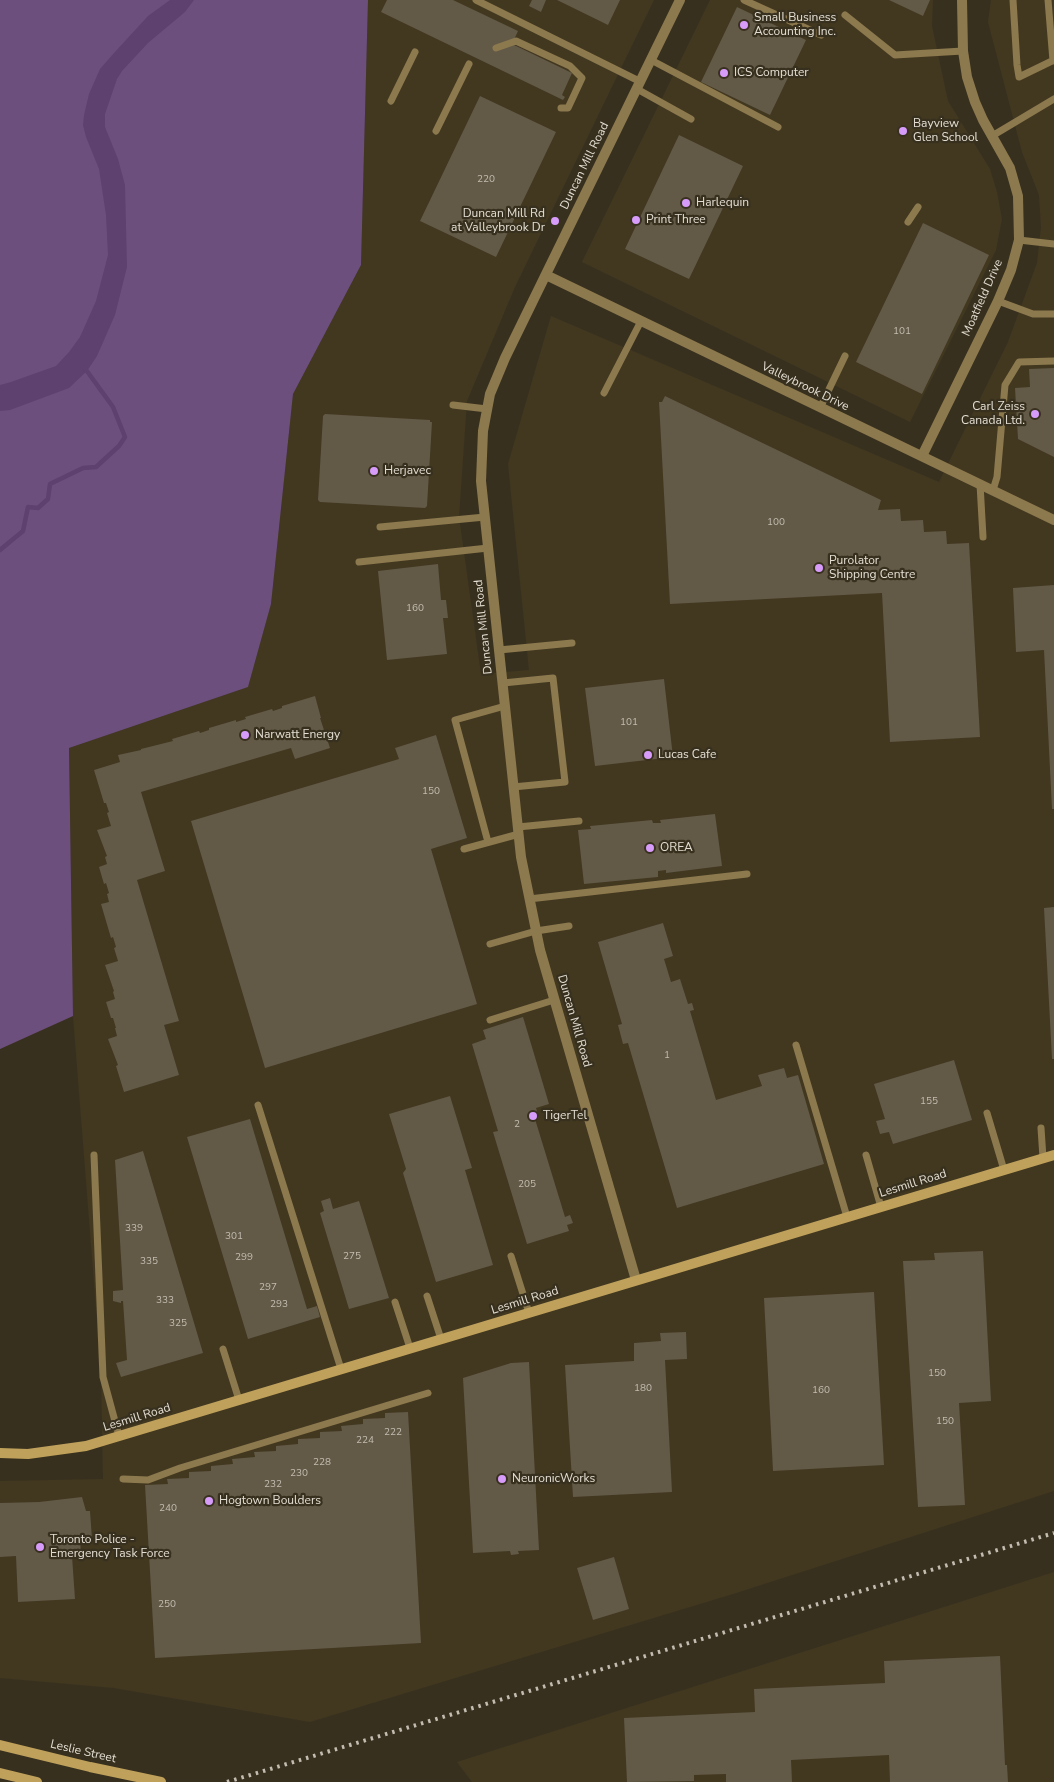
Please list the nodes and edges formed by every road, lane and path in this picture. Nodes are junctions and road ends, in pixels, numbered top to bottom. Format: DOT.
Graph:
graph roads {
  1 [pos="476,0"];
  2 [pos="680,0"];
  3 [pos="744,0"];
  4 [pos="962,0"];
  5 [pos="1013,0"];
  6 [pos="1048,0"];
  7 [pos="845,15"];
  8 [pos="821,35"];
  9 [pos="496,48"];
  10 [pos="963,51"];
  11 [pos="415,52"];
  12 [pos="651,60"];
  13 [pos="1053,60"];
  14 [pos="469,64"];
  15 [pos="639,85"];
  16 [pos="1054,99"];
  17 [pos="391,101"];
  18 [pos="560,108"];
  19 [pos="691,119"];
  20 [pos="778,127"];
  21 [pos="436,131"];
  22 [pos="992,136"];
  23 [pos="918,207"];
  24 [pos="908,222"];
  25 [pos="1019,240"];
  26 [pos="1054,244"];
  27 [pos="546,275"];
  28 [pos="998,301"];
  29 [pos="1054,314"];
  30 [pos="641,321"];
  31 [pos="845,356"];
  32 [pos="1054,361"];
  33 [pos="604,393"];
  34 [pos="453,405"];
  35 [pos="820,408"];
  36 [pos="487,409"];
  37 [pos="922,456"];
  38 [pos="980,484"];
  39 [pos="993,490"];
  40 [pos="485,518"];
  41 [pos="1054,520"];
  42 [pos="380,527"];
  43 [pos="982,536"];
  44 [pos="488,548"];
  45 [pos="359,562"];
  46 [pos="572,644"];
  47 [pos="499,650"];
  48 [pos="502,683"];
  49 [pos="505,706"];
  50 [pos="514,787"];
  51 [pos="579,821"];
  52 [pos="518,830"];
  53 [pos="488,842"];
  54 [pos="464,849"];
  55 [pos="747,874"];
  56 [pos="529,899"];
  57 [pos="569,926"];
  58 [pos="536,931"];
  59 [pos="490,944"];
  60 [pos="554,1000"];
  61 [pos="490,1020"];
  62 [pos="796,1045"];
  63 [pos="258,1105"];
  64 [pos="988,1113"];
  65 [pos="1041,1128"];
  66 [pos="94,1155"];
  67 [pos="866,1155"];
  68 [pos="1054,1155"];
  69 [pos="1043,1158"];
  70 [pos="1004,1170"];
  71 [pos="881,1207"];
  72 [pos="847,1217"];
  73 [pos="511,1256"];
  74 [pos="636,1280"];
  75 [pos="427,1296"];
  76 [pos="395,1302"];
  77 [pos="529,1312"];
  78 [pos="441,1339"];
  79 [pos="410,1348"];
  80 [pos="223,1350"];
  81 [pos="341,1369"];
  82 [pos="428,1393"];
  83 [pos="239,1400"];
  84 [pos="120,1436"];
  85 [pos="0,1453"];
  86 [pos="123,1479"];
  87 [pos="0,1745"];
  88 [pos="0,1774"];
  89 [pos="37,1782"];
  90 [pos="161,1782"];
  1 -- 15 [label="lane"];
  2 -- 12 [label="street, Duncan Mill Road"];
  3 -- 8 [label="lane"];
  4 -- 10 [label="street, Moatfield Drive"];
  5 -- 13 [label="lane"];
  6 -- 13 [label="lane"];
  7 -- 10 [label="lane"];
  9 -- 18 [label="lane"];
  10 -- 22 [label="street, Moatfield Drive"];
  11 -- 17 [label="lane"];
  12 -- 15 [label="street, Duncan Mill Road"];
  12 -- 20 [label="lane"];
  14 -- 21 [label="lane"];
  15 -- 19 [label="lane"];
  15 -- 27 [label="street, Duncan Mill Road"];
  16 -- 22 [label="lane"];
  22 -- 25 [label="street, Moatfield Drive"];
  23 -- 24 [label="lane"];
  25 -- 26 [label="lane"];
  25 -- 28 [label="street, Moatfield Drive"];
  27 -- 30 [label="street, Valleybrook Drive"];
  27 -- 36 [label="street, Duncan Mill Road"];
  28 -- 29 [label="lane"];
  28 -- 37 [label="street, Moatfield Drive"];
  30 -- 33 [label="lane"];
  30 -- 35 [label="street, Valleybrook Drive"];
  31 -- 35 [label="lane"];
  32 -- 39 [label="lane"];
  34 -- 36 [label="lane"];
  35 -- 37 [label="street, Valleybrook Drive"];
  36 -- 40 [label="street, Duncan Mill Road"];
  37 -- 38 [label="street, Valleybrook Drive"];
  38 -- 39 [label="street, Valleybrook Drive"];
  38 -- 43 [label="lane"];
  39 -- 41 [label="street, Valleybrook Drive"];
  40 -- 42 [label="lane"];
  40 -- 44 [label="street, Duncan Mill Road"];
  44 -- 45 [label="lane"];
  44 -- 47 [label="street, Duncan Mill Road"];
  46 -- 47 [label="lane"];
  47 -- 48 [label="street, Duncan Mill Road"];
  48 -- 49 [label="street, Duncan Mill Road"];
  48 -- 50 [label="lane"];
  49 -- 50 [label="street, Duncan Mill Road"];
  49 -- 53 [label="lane"];
  50 -- 52 [label="street, Duncan Mill Road"];
  51 -- 52 [label="lane"];
  52 -- 53 [label="lane"];
  52 -- 56 [label="street, Duncan Mill Road"];
  53 -- 54 [label="lane"];
  55 -- 56 [label="lane"];
  56 -- 58 [label="street, Duncan Mill Road"];
  57 -- 58 [label="lane"];
  58 -- 59 [label="lane"];
  58 -- 60 [label="street, Duncan Mill Road"];
  60 -- 61 [label="lane"];
  60 -- 74 [label="street, Duncan Mill Road"];
  62 -- 72 [label="lane"];
  63 -- 81 [label="lane"];
  64 -- 70 [label="lane"];
  65 -- 69 [label="lane"];
  66 -- 84 [label="lane"];
  67 -- 71 [label="lane"];
  68 -- 69 [label="street, Lesmill Road"];
  69 -- 70 [label="street, Lesmill Road"];
  70 -- 71 [label="street, Lesmill Road"];
  71 -- 72 [label="street, Lesmill Road"];
  72 -- 74 [label="street, Lesmill Road"];
  73 -- 77 [label="lane"];
  74 -- 77 [label="street, Lesmill Road"];
  75 -- 78 [label="lane"];
  76 -- 79 [label="lane"];
  77 -- 78 [label="street, Lesmill Road"];
  78 -- 79 [label="street, Lesmill Road"];
  79 -- 81 [label="street, Lesmill Road"];
  80 -- 83 [label="lane"];
  81 -- 83 [label="street, Lesmill Road"];
  82 -- 86 [label="lane"];
  83 -- 84 [label="street, Lesmill Road"];
  84 -- 85 [label="street, Lesmill Road"];
  87 -- 90 [label="street, Leslie Street"];
  88 -- 89 [label="street"];
}
